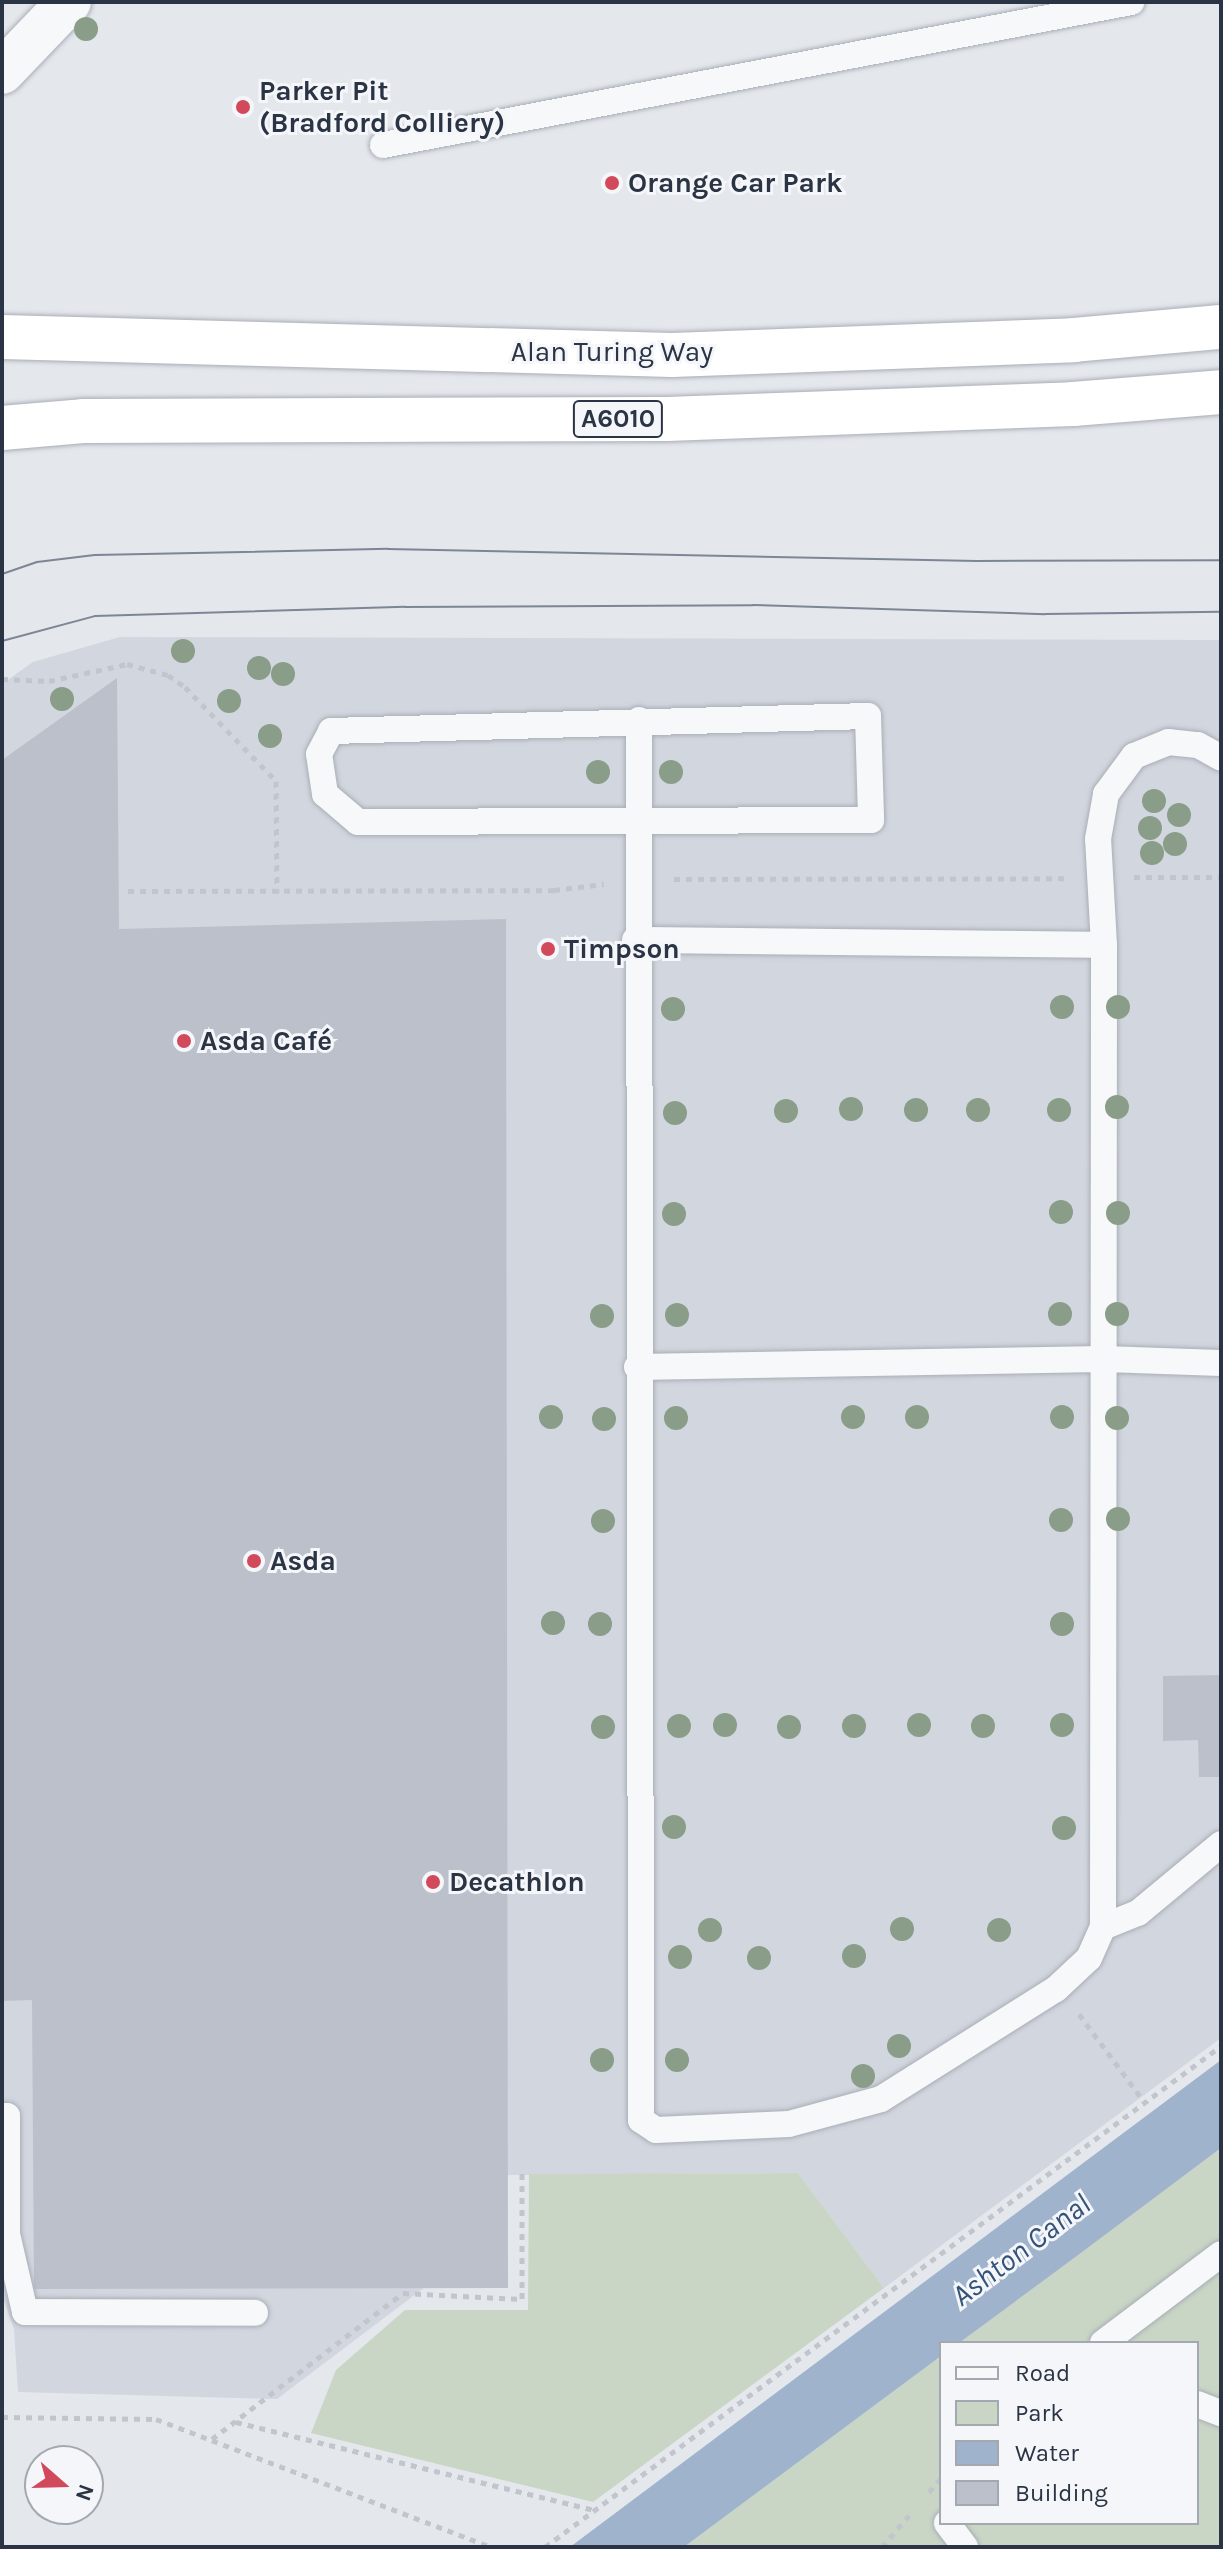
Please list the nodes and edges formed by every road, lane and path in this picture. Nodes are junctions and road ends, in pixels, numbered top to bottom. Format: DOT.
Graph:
graph roads {
  1 [pos="69,2"];
  2 [pos="1131,2"];
  3 [pos="2,72"];
  4 [pos="383,145"];
  5 [pos="1221,327"];
  6 [pos="2,337"];
  7 [pos="1221,392"];
  8 [pos="2,405"];
  9 [pos="83,421"];
  10 [pos="2,428"];
  11 [pos="2,679"];
  12 [pos="639,720"];
  13 [pos="1221,758"];
  14 [pos="640,819"];
  15 [pos="1101,877"];
  16 [pos="1221,877"];
  17 [pos="637,879"];
  18 [pos="128,891"];
  19 [pos="277,893"];
  20 [pos="635,940"];
  21 [pos="1104,945"];
  22 [pos="1102,1359"];
  23 [pos="1221,1363"];
  24 [pos="637,1367"];
  25 [pos="1221,1844"];
  26 [pos="1103,1927"];
  27 [pos="1056,1989"];
  28 [pos="1221,2046"];
  29 [pos="1145,2103"];
  30 [pos="2,2116"];
  31 [pos="522,2173"];
  32 [pos="1221,2254"];
  33 [pos="255,2313"];
  34 [pos="1106,2341"];
  35 [pos="1199,2405"];
  36 [pos="1221,2413"];
  37 [pos="2,2417"];
  38 [pos="235,2422"];
  39 [pos="212,2439"];
  40 [pos="595,2510"];
  41 [pos="948,2525"];
  42 [pos="491,2547"];
  43 [pos="545,2547"];
  44 [pos="965,2547"];
  1 -- 3 [label="street"];
  2 -- 4 [label="lane"];
  5 -- 6 [label="highway, Alan Turing Way"];
  7 -- 9 [label="highway, A6010"];
  8 -- 9 [label="highway"];
  9 -- 10 [label="highway, A6010"];
  11 -- 19 [label="path"];
  12 -- 14 [label="lane"];
  12 -- 14 [label="lane"];
  12 -- 14 [label="lane"];
  13 -- 15 [label="lane"];
  14 -- 17 [label="lane"];
  15 -- 16 [label="path"];
  15 -- 17 [label="path"];
  15 -- 21 [label="lane"];
  17 -- 19 [label="path"];
  17 -- 20 [label="lane"];
  18 -- 19 [label="path"];
  20 -- 21 [label="lane"];
  20 -- 24 [label="lane"];
  21 -- 22 [label="lane"];
  22 -- 23 [label="lane"];
  22 -- 24 [label="lane"];
  22 -- 26 [label="lane"];
  24 -- 27 [label="lane"];
  25 -- 26 [label="lane"];
  26 -- 27 [label="lane"];
  27 -- 29 [label="path"];
  28 -- 29 [label="path"];
  29 -- 40 [label="path"];
  30 -- 33 [label="lane"];
  31 -- 38 [label="path"];
  32 -- 34 [label="lane"];
  35 -- 36 [label="lane"];
  37 -- 39 [label="path"];
  38 -- 39 [label="path"];
  38 -- 40 [label="path"];
  39 -- 42 [label="path"];
  40 -- 43 [label="path"];
  41 -- 44 [label="lane"];
}
